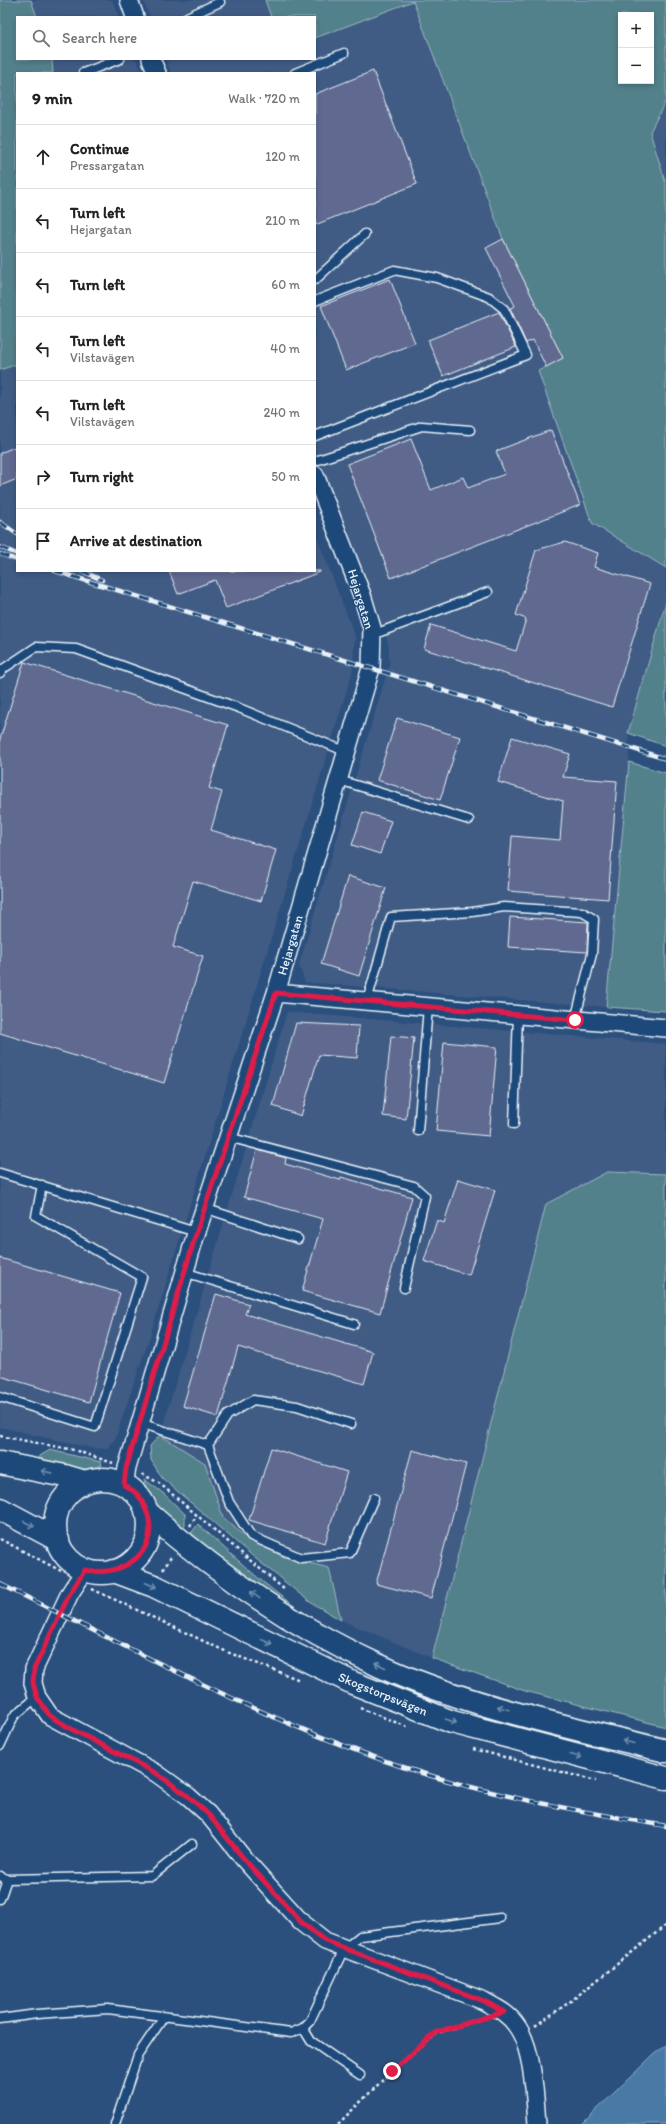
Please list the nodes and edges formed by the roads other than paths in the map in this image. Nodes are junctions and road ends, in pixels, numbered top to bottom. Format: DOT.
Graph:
graph roads {
  1 [pos="129,0"];
  2 [pos="220,2"];
  3 [pos="135,16"];
  4 [pos="189,16"];
  5 [pos="344,53"];
  6 [pos="117,60"];
  7 [pos="152,60"];
  8 [pos="86,72"];
  9 [pos="157,72"];
  10 [pos="297,72"];
  11 [pos="365,234"];
  12 [pos="316,279"];
  13 [pos="316,301"];
  14 [pos="470,430"];
  15 [pos="316,436"];
  16 [pos="316,461"];
  17 [pos="316,479"];
  18 [pos="488,592"];
  19 [pos="372,635"];
  20 [pos="0,673"];
  21 [pos="347,752"];
  22 [pos="339,780"];
  23 [pos="470,820"];
  24 [pos="276,993"];
  25 [pos="367,1001"];
  26 [pos="428,1006"];
  27 [pos="518,1014"];
  28 [pos="575,1020"];
  29 [pos="666,1028"];
  30 [pos="514,1124"];
  31 [pos="418,1131"];
  32 [pos="228,1137"];
  33 [pos="0,1172"];
  34 [pos="42,1185"];
  35 [pos="204,1208"];
  36 [pos="196,1232"];
  37 [pos="298,1239"];
  38 [pos="184,1272"];
  39 [pos="404,1288"];
  40 [pos="354,1324"];
  41 [pos="0,1397"];
  42 [pos="140,1423"];
  43 [pos="351,1424"];
  44 [pos="208,1445"];
  45 [pos="0,1463"];
  46 [pos="125,1476"];
  47 [pos="84,1482"];
  48 [pos="374,1498"];
  49 [pos="0,1509"];
  50 [pos="146,1511"];
  51 [pos="58,1540"];
  52 [pos="114,1571"];
  53 [pos="81,1575"];
  54 [pos="37,1697"];
  55 [pos="0,1746"];
  56 [pos="666,1751"];
  57 [pos="666,1778"];
  58 [pos="192,1844"];
  59 [pos="3,1878"];
  60 [pos="0,1899"];
  61 [pos="500,1918"];
  62 [pos="344,1948"];
  63 [pos="163,2018"];
  64 [pos="0,2019"];
  65 [pos="303,2028"];
  66 [pos="360,2075"];
  67 [pos="115,2124"];
  68 [pos="537,2124"];
  1 -- 3 [label="street"];
  2 -- 4 [label="lane"];
  5 -- 10 [label="lane"];
  6 -- 8 [label="lane"];
  7 -- 9 [label="street"];
  11 -- 12 [label="lane"];
  13 -- 15 [label="lane"];
  14 -- 16 [label="lane"];
  17 -- 19 [label="street, Hejargatan"];
  18 -- 19 [label="lane"];
  19 -- 21 [label="street, Hejargatan"];
  20 -- 21 [label="lane"];
  21 -- 22 [label="street, Hejargatan"];
  22 -- 23 [label="lane"];
  22 -- 24 [label="street, Hejargatan"];
  24 -- 25 [label="street"];
  24 -- 32 [label="street, Hejargatan"];
  25 -- 26 [label="street"];
  25 -- 28 [label="lane"];
  26 -- 27 [label="street"];
  26 -- 31 [label="lane"];
  27 -- 28 [label="street"];
  27 -- 30 [label="lane"];
  28 -- 29 [label="street"];
  32 -- 35 [label="street, Hejargatan"];
  32 -- 39 [label="lane"];
  33 -- 34 [label="lane"];
  34 -- 36 [label="lane"];
  34 -- 41 [label="lane"];
  35 -- 36 [label="street, Hejargatan"];
  35 -- 37 [label="lane"];
  36 -- 38 [label="street, Hejargatan"];
  38 -- 40 [label="lane"];
  38 -- 42 [label="street, Hejargatan"];
  42 -- 44 [label="lane"];
  42 -- 46 [label="street, Hejargatan"];
  43 -- 44 [label="lane"];
  44 -- 48 [label="lane"];
  47 -- 45 [label="main road, one-way"];
  46 -- 47 [label="main road"];
  46 -- 50 [label="main road"];
  47 -- 51 [label="main road"];
  49 -- 51 [label="main road, one-way"];
  50 -- 52 [label="main road"];
  56 -- 50 [label="main road, Skogstorpsvägen, one-way"];
  51 -- 53 [label="main road"];
  52 -- 53 [label="main road"];
  52 -- 57 [label="main road, Skogstorpsvägen, one-way"];
  53 -- 54 [label="street"];
  54 -- 55 [label="lane"];
  54 -- 62 [label="street"];
  58 -- 59 [label="lane"];
  59 -- 60 [label="lane"];
  61 -- 62 [label="lane"];
  62 -- 65 [label="lane"];
  62 -- 68 [label="street"];
  63 -- 64 [label="lane"];
  63 -- 65 [label="lane"];
  63 -- 67 [label="lane"];
  65 -- 66 [label="lane"];
}
